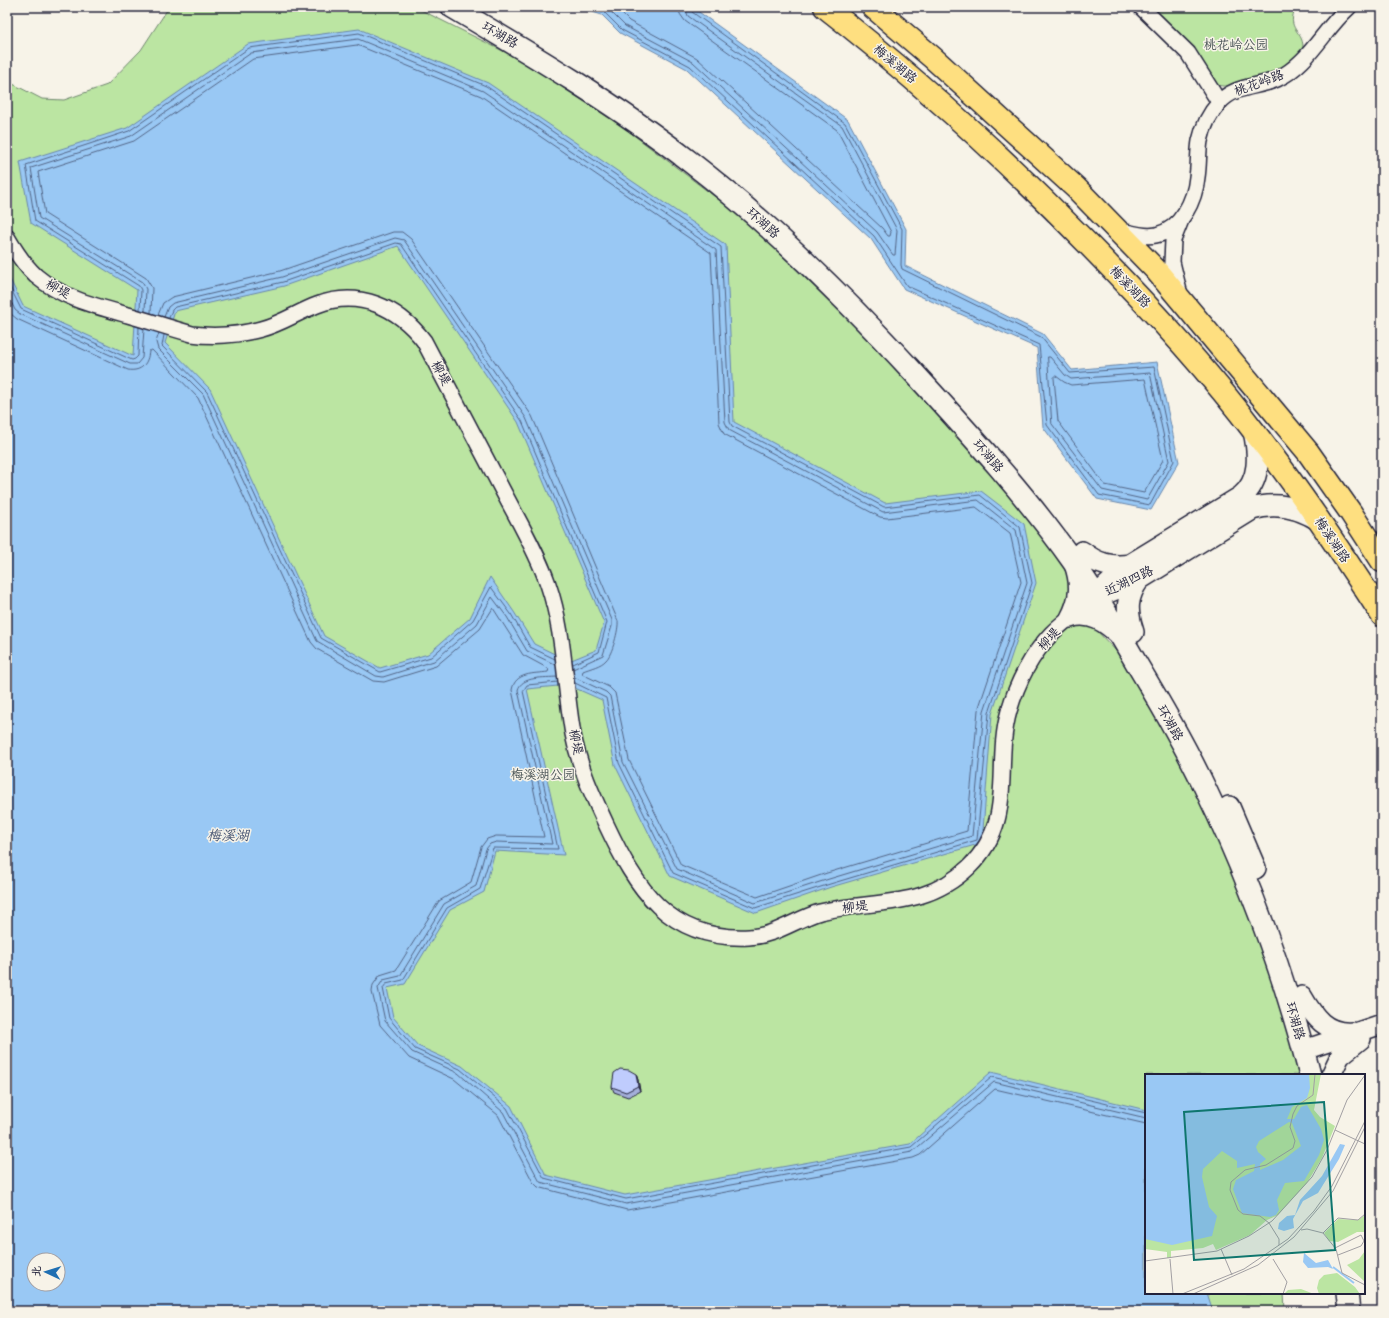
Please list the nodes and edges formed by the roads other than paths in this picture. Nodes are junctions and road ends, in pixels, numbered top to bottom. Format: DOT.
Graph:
graph roads {
  1 [pos="452,7"];
  2 [pos="479,7"];
  3 [pos="825,7"];
  4 [pos="873,7"];
  5 [pos="1141,7"];
  6 [pos="1349,7"];
  7 [pos="1220,102"];
  8 [pos="1181,219"];
  9 [pos="1117,230"];
  10 [pos="7,237"];
  11 [pos="1181,301"];
  12 [pos="1254,431"];
  13 [pos="1319,520"];
  14 [pos="1078,557"];
  15 [pos="1382,561"];
  16 [pos="1135,572"];
  17 [pos="1103,592"];
  18 [pos="1382,615"];
  19 [pos="1070,618"];
  20 [pos="1128,635"];
  21 [pos="1302,996"];
  22 [pos="1382,1024"];
  23 [pos="1382,1032"];
  24 [pos="1360,1035"];
  25 [pos="1311,1056"];
  26 [pos="1324,1074"];
  27 [pos="1331,1074"];
  28 [pos="1348,1294"];
  29 [pos="1361,1294"];
  30 [pos="1349,1311"];
  31 [pos="1363,1311"];
  1 -- 14 [label="main road, 环湖路"];
  2 -- 14 [label="main road, 环湖路"];
  3 -- 12 [label="main road, 梅溪湖路"];
  4 -- 9 [label="main road"];
  5 -- 7 [label="street"];
  6 -- 7 [label="street, 桃花岭路"];
  7 -- 8 [label="street, 桃花岭路"];
  8 -- 9 [label="street"];
  8 -- 11 [label="street"];
  9 -- 11 [label="main road"];
  10 -- 19 [label="street, 柳堤"];
  11 -- 15 [label="main road"];
  12 -- 13 [label="main road, 梅溪湖路"];
  12 -- 16 [label="main road, 近湖四路"];
  13 -- 16 [label="main road, 近湖四路"];
  13 -- 18 [label="main road, 梅溪湖路"];
  14 -- 16 [label="main road"];
  14 -- 17 [label="main road, 环湖路"];
  14 -- 19 [label="street"];
  16 -- 17 [label="main road, 近湖四路"];
  16 -- 20 [label="main road"];
  17 -- 19 [label="street, 柳堤"];
  17 -- 20 [label="main road, 环湖路"];
  19 -- 20 [label="street"];
  20 -- 21 [label="main road, 环湖路"];
  20 -- 25 [label="main road, 环湖路"];
  21 -- 24 [label="street"];
  21 -- 25 [label="main road, 环湖路"];
  22 -- 24 [label="street"];
  23 -- 24 [label="street"];
  24 -- 25 [label="street"];
  24 -- 27 [label="street"];
  25 -- 26 [label="main road, 环湖路"];
  28 -- 30 [label="main road"];
  29 -- 31 [label="main road"];
}
